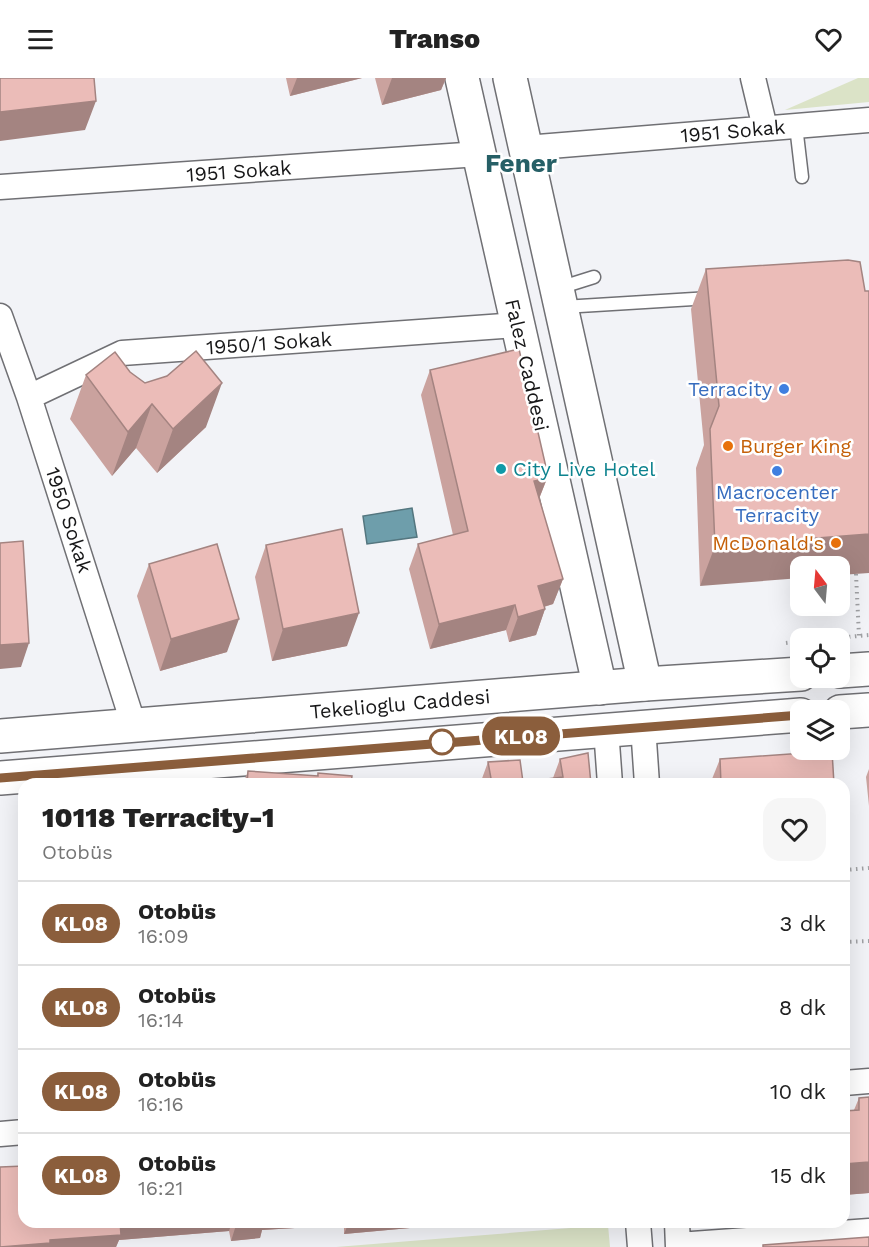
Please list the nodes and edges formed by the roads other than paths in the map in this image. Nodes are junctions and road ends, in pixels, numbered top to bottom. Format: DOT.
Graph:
graph roads {
  1 [pos="462,78"];
  2 [pos="510,78"];
  3 [pos="753,78"];
  4 [pos="869,120"];
  5 [pos="796,126"];
  6 [pos="765,128"];
  7 [pos="526,148"];
  8 [pos="479,154"];
  9 [pos="802,177"];
  10 [pos="0,187"];
  11 [pos="594,277"];
  12 [pos="717,297"];
  13 [pos="560,298"];
  14 [pos="0,316"];
  15 [pos="518,325"];
  16 [pos="29,397"];
  17 [pos="869,669"];
  18 [pos="850,670"];
  19 [pos="790,675"];
  20 [pos="645,684"];
  21 [pos="600,688"];
  22 [pos="869,710"];
  23 [pos="850,711"];
  24 [pos="790,716"];
  25 [pos="134,726"];
  26 [pos="643,726"];
  27 [pos="606,729"];
  28 [pos="0,736"];
  29 [pos="136,776"];
  30 [pos="0,778"];
  31 [pos="610,778"];
  32 [pos="647,778"];
  33 [pos="869,1081"];
  34 [pos="850,1083"];
  35 [pos="18,1132"];
  36 [pos="0,1134"];
  37 [pos="638,1228"];
  38 [pos="869,1231"];
  39 [pos="678,1238"];
  40 [pos="640,1247"];
  1 -- 8 [label="main road, Falez Caddesi"];
  2 -- 7 [label="main road"];
  3 -- 6 [label="street"];
  4 -- 5 [label="street, 1951 Sokak"];
  5 -- 6 [label="street, 1951 Sokak"];
  5 -- 9 [label="lane"];
  6 -- 7 [label="street, 1951 Sokak"];
  7 -- 8 [label="main road"];
  7 -- 13 [label="main road"];
  8 -- 10 [label="street, 1951 Sokak"];
  8 -- 15 [label="main road, Falez Caddesi"];
  11 -- 13 [label="lane"];
  12 -- 13 [label="lane"];
  13 -- 20 [label="main road"];
  14 -- 16 [label="street, 1950 Sokak"];
  15 -- 16 [label="street, 1950/1 Sokak"];
  15 -- 21 [label="main road, Falez Caddesi"];
  16 -- 25 [label="street, 1950 Sokak"];
  17 -- 18 [label="main road"];
  19 -- 20 [label="main road, Tekelioglu Caddesi"];
  20 -- 21 [label="main road, Tekelioglu Caddesi"];
  21 -- 25 [label="main road, Tekelioglu Caddesi"];
  22 -- 23 [label="main road"];
  24 -- 26 [label="main road, Tekelioglu Caddesi"];
  25 -- 28 [label="main road, Tekelioglu Caddesi"];
  26 -- 27 [label="main road, Tekelioglu Caddesi"];
  26 -- 32 [label="street"];
  27 -- 29 [label="main road, Tekelioglu Caddesi"];
  27 -- 31 [label="street"];
  29 -- 30 [label="main road, Tekelioglu Caddesi"];
  33 -- 34 [label="street"];
  35 -- 36 [label="street"];
  37 -- 40 [label="street"];
  38 -- 39 [label="street"];
}
